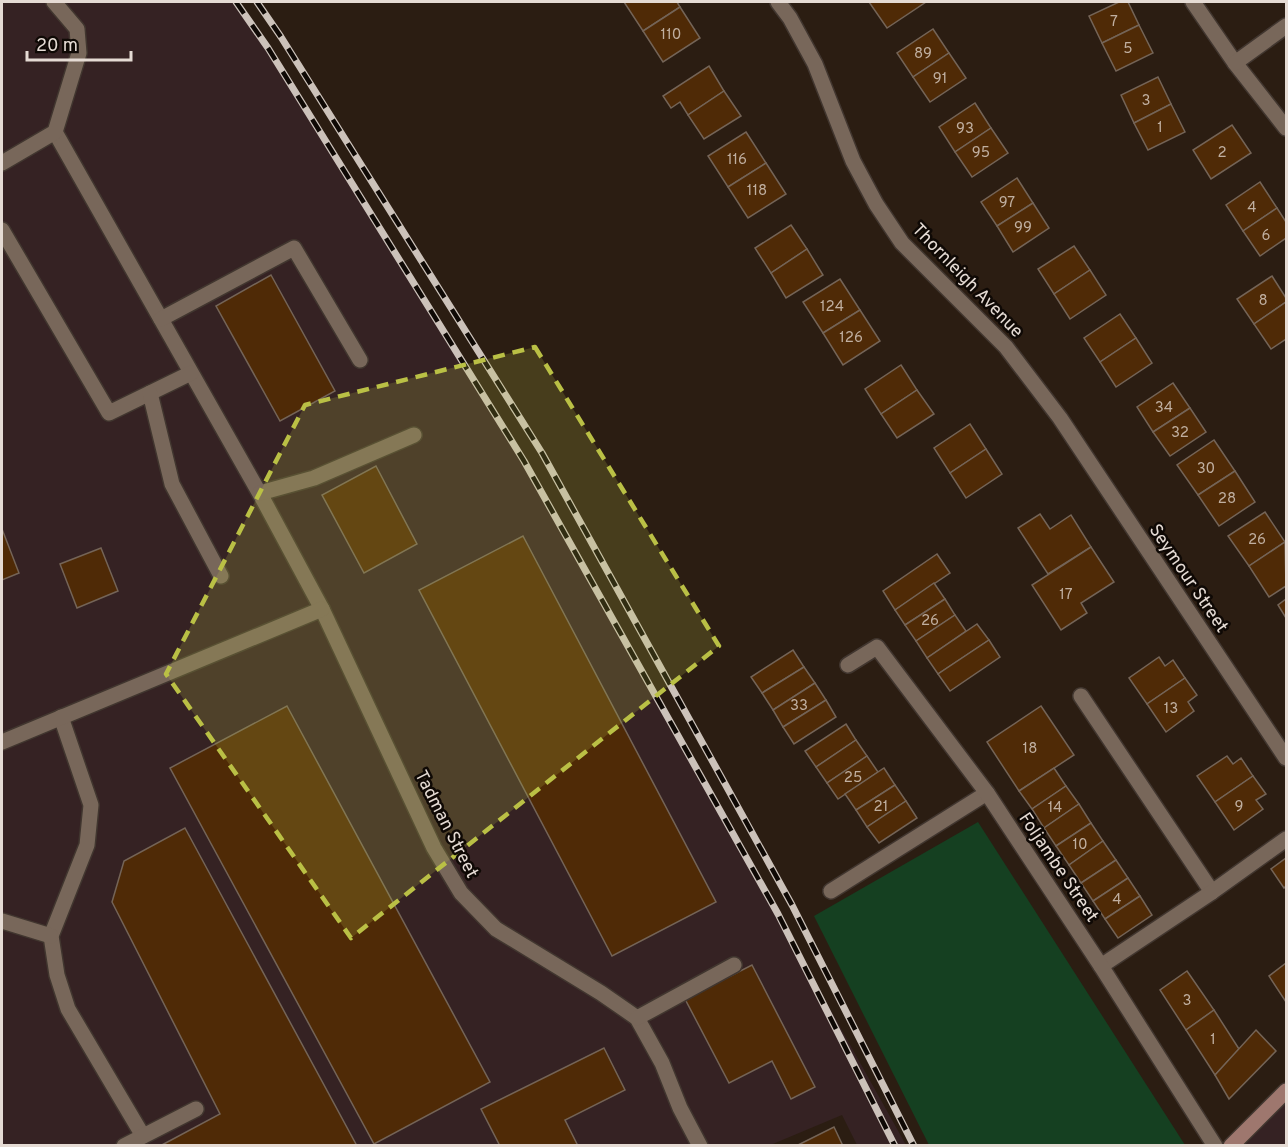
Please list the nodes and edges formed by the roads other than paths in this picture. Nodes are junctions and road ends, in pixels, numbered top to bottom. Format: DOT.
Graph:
graph roads {
  1 [pos="54,2"];
  2 [pos="778,2"];
  3 [pos="1193,2"];
  4 [pos="1287,26"];
  5 [pos="1235,63"];
  6 [pos="1287,128"];
  7 [pos="55,132"];
  8 [pos="2,163"];
  9 [pos="2,230"];
  10 [pos="161,319"];
  11 [pos="360,360"];
  12 [pos="191,373"];
  13 [pos="150,393"];
  14 [pos="1060,418"];
  15 [pos="414,435"];
  16 [pos="262,498"];
  17 [pos="221,576"];
  18 [pos="322,609"];
  19 [pos="848,665"];
  20 [pos="1081,696"];
  21 [pos="61,717"];
  22 [pos="2,742"];
  23 [pos="1287,758"];
  24 [pos="987,794"];
  25 [pos="1287,839"];
  26 [pos="831,891"];
  27 [pos="1212,892"];
  28 [pos="2,921"];
  29 [pos="51,936"];
  30 [pos="734,964"];
  31 [pos="1101,966"];
  32 [pos="637,1018"];
  33 [pos="1287,1091"];
  34 [pos="196,1109"];
  35 [pos="143,1136"];
  36 [pos="124,1146"];
  37 [pos="700,1146"];
  38 [pos="1215,1146"];
  39 [pos="1231,1146"];
  1 -- 7 [label="street"];
  2 -- 14 [label="street, Thornleigh Avenue"];
  3 -- 5 [label="street"];
  4 -- 5 [label="street"];
  5 -- 6 [label="street"];
  7 -- 8 [label="street"];
  7 -- 10 [label="street, Tadman Street"];
  9 -- 13 [label="street"];
  10 -- 11 [label="street"];
  10 -- 12 [label="street, Tadman Street"];
  12 -- 13 [label="street"];
  12 -- 16 [label="street, Tadman Street"];
  13 -- 17 [label="street"];
  14 -- 23 [label="street, Seymour Street"];
  15 -- 16 [label="street"];
  16 -- 18 [label="street, Tadman Street"];
  18 -- 21 [label="street"];
  18 -- 32 [label="street, Tadman Street"];
  19 -- 24 [label="street, Foljambe Street"];
  20 -- 27 [label="street"];
  21 -- 22 [label="street"];
  21 -- 29 [label="street"];
  24 -- 26 [label="street"];
  24 -- 31 [label="street, Foljambe Street"];
  25 -- 27 [label="street"];
  27 -- 31 [label="street"];
  28 -- 29 [label="street"];
  29 -- 35 [label="street"];
  30 -- 32 [label="street"];
  31 -- 38 [label="street, Foljambe Street"];
  32 -- 37 [label="street, Tadman Street"];
  33 -- 39 [label="street"];
  34 -- 35 [label="street"];
  35 -- 36 [label="street"];
}
